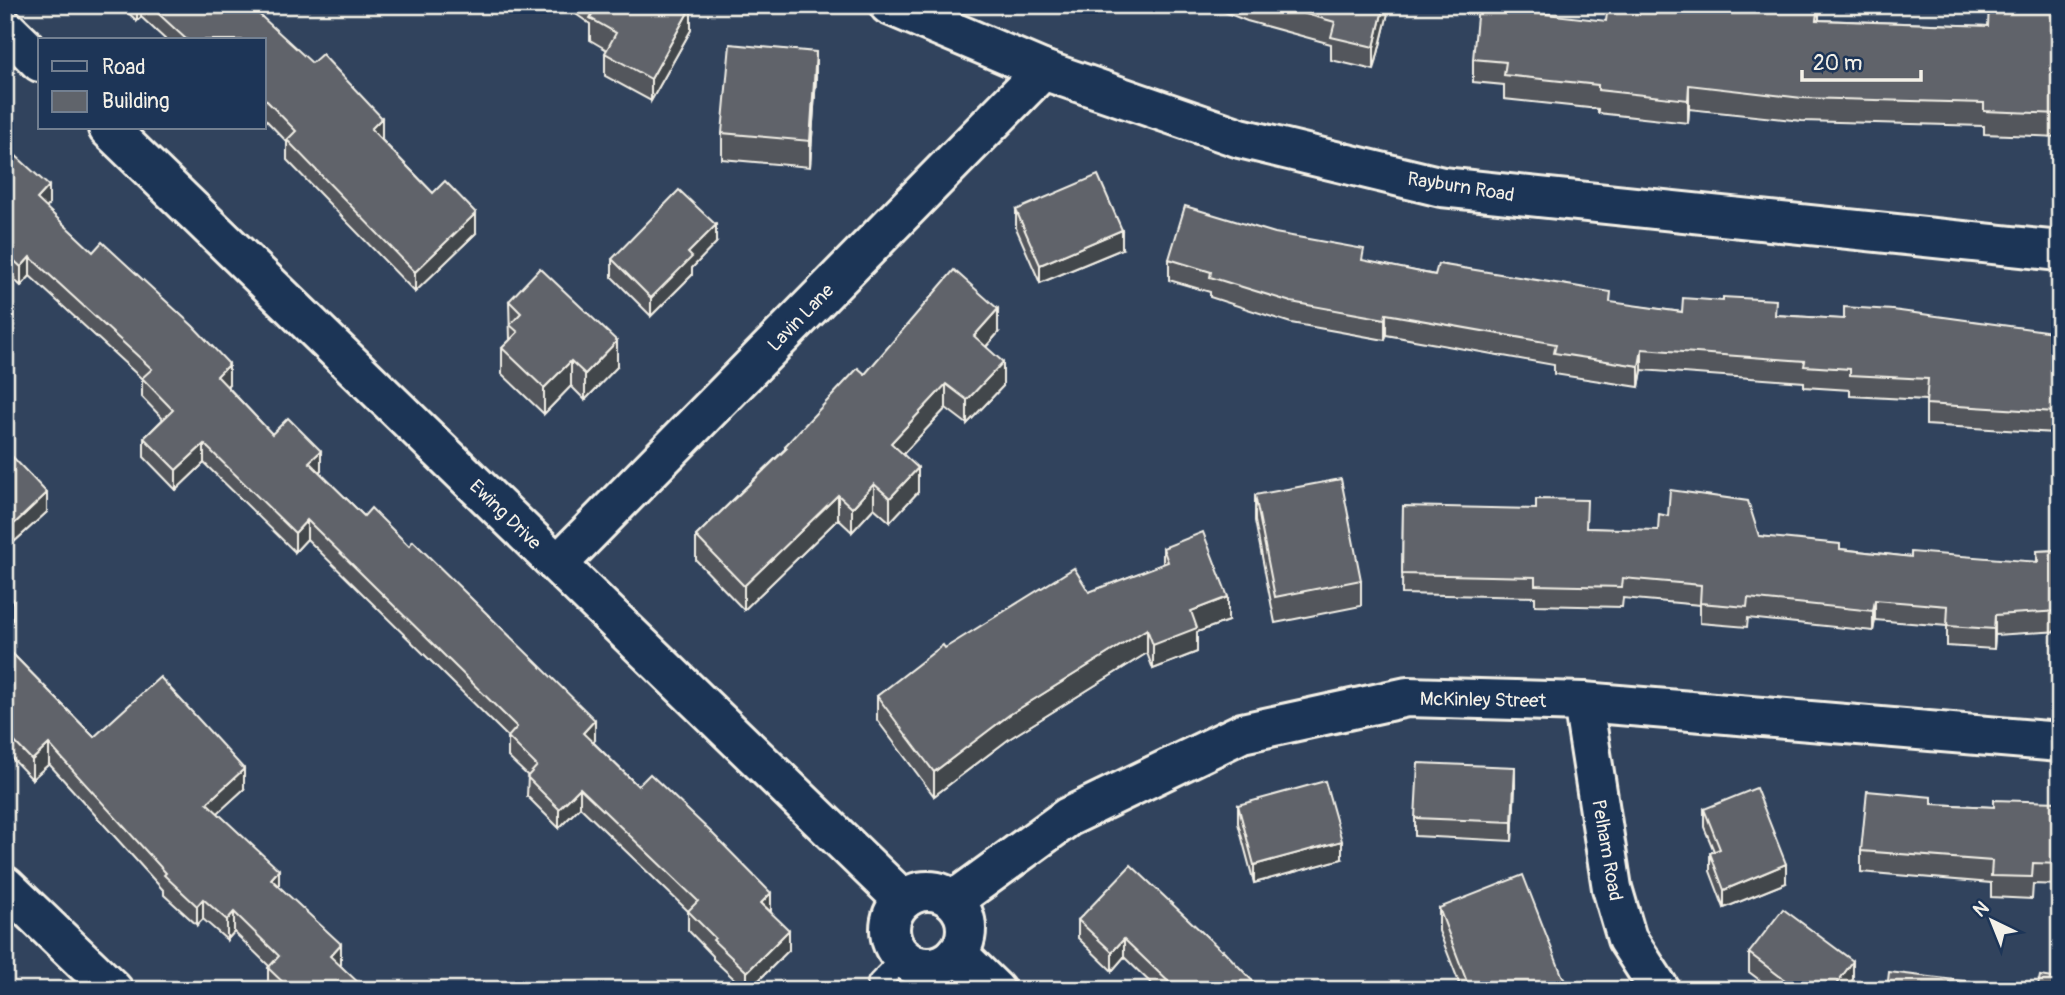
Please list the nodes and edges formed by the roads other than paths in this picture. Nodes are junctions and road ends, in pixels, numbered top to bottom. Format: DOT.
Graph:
graph roads {
  1 [pos="889,5"];
  2 [pos="5,28"];
  3 [pos="38,60"];
  4 [pos="1043,70"];
  5 [pos="110,130"];
  6 [pos="2060,251"];
  7 [pos="558,564"];
  8 [pos="1583,702"];
  9 [pos="2060,742"];
  10 [pos="5,886"];
  11 [pos="904,900"];
  12 [pos="954,900"];
  13 [pos="957,953"];
  14 [pos="113,990"];
  15 [pos="995,990"];
  16 [pos="1660,990"];
  1 -- 4 [label="street, Rayburn Road"];
  2 -- 3 [label="street"];
  4 -- 6 [label="street, Rayburn Road"];
  4 -- 7 [label="street, Lavin Lane"];
  5 -- 7 [label="street, Ewing Drive"];
  7 -- 11 [label="street, Ewing Drive"];
  8 -- 9 [label="street, McKinley Street"];
  8 -- 12 [label="street, McKinley Street"];
  8 -- 16 [label="street, Pelham Road"];
  10 -- 14 [label="street"];
  11 -- 12 [label="street"];
  11 -- 13 [label="street"];
  12 -- 13 [label="street"];
  13 -- 15 [label="street"];
}
